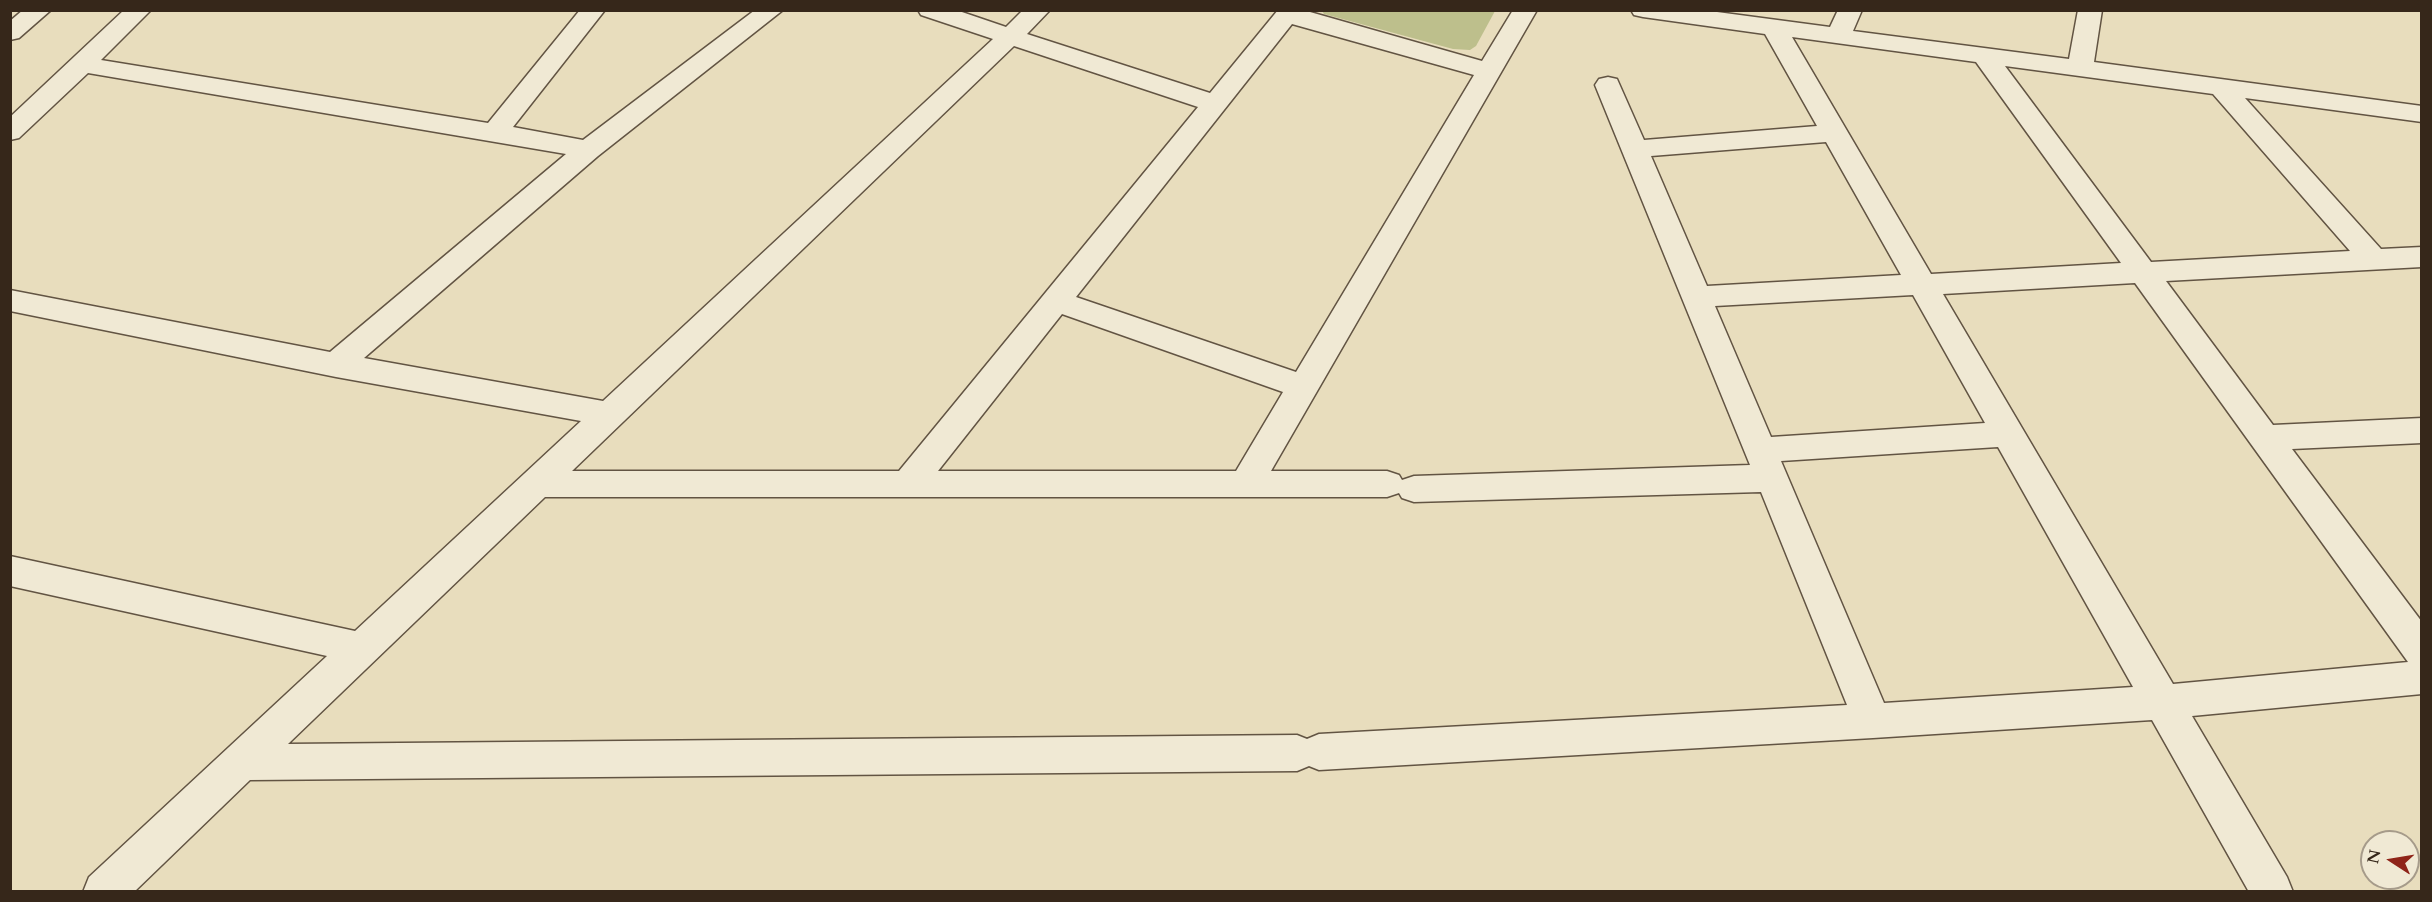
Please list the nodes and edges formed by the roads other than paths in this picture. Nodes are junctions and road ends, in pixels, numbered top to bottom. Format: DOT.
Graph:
graph roads {
  1 [pos="39,10"];
  2 [pos="139,10"];
  3 [pos="593,10"];
  4 [pos="771,10"];
  5 [pos="930,10"];
  6 [pos="1038,10"];
  7 [pos="1526,10"];
  8 [pos="1643,10"];
  9 [pos="1850,10"];
  10 [pos="2090,10"];
  11 [pos="1289,13"];
  12 [pos="1775,29"];
  13 [pos="10,33"];
  14 [pos="1009,38"];
  15 [pos="1838,38"];
  16 [pos="1985,57"];
  17 [pos="81,64"];
  18 [pos="2080,69"];
  19 [pos="1490,71"];
  20 [pos="1608,85"];
  21 [pos="2222,88"];
  22 [pos="1216,104"];
  23 [pos="2421,114"];
  24 [pos="10,132"];
  25 [pos="495,132"];
  26 [pos="1835,133"];
  27 [pos="1634,149"];
  28 [pos="588,150"];
  29 [pos="2421,256"];
  30 [pos="2373,259"];
  31 [pos="2143,272"];
  32 [pos="1922,284"];
  33 [pos="1696,297"];
  34 [pos="10,300"];
  35 [pos="1056,301"];
  36 [pos="336,365"];
  37 [pos="1303,387"];
  38 [pos="610,414"];
  39 [pos="2421,430"];
  40 [pos="2008,434"];
  41 [pos="2264,438"];
  42 [pos="1766,464"];
  43 [pos="536,484"];
  44 [pos="908,484"];
  45 [pos="1246,484"];
  46 [pos="10,571"];
  47 [pos="362,648"];
  48 [pos="2421,652"];
  49 [pos="2421,678"];
  50 [pos="2162,702"];
  51 [pos="1873,722"];
  52 [pos="241,762"];
  53 [pos="104,891"];
  54 [pos="2272,891"];
  1 -- 13 [label="street"];
  2 -- 17 [label="street"];
  3 -- 25 [label="street"];
  4 -- 28 [label="street"];
  5 -- 14 [label="street"];
  6 -- 14 [label="street"];
  7 -- 19 [label="street"];
  8 -- 12 [label="street"];
  9 -- 15 [label="street"];
  10 -- 18 [label="street"];
  11 -- 19 [label="street"];
  11 -- 22 [label="street"];
  12 -- 15 [label="street"];
  12 -- 26 [label="street"];
  14 -- 22 [label="street"];
  14 -- 38 [label="street"];
  15 -- 16 [label="street"];
  16 -- 18 [label="street"];
  16 -- 31 [label="street"];
  17 -- 24 [label="street"];
  17 -- 25 [label="street"];
  18 -- 21 [label="street"];
  19 -- 37 [label="street"];
  20 -- 27 [label="street"];
  21 -- 23 [label="street"];
  21 -- 30 [label="street"];
  22 -- 35 [label="street"];
  25 -- 28 [label="street"];
  26 -- 27 [label="street"];
  26 -- 32 [label="street"];
  27 -- 33 [label="street"];
  28 -- 36 [label="street"];
  29 -- 30 [label="street"];
  30 -- 31 [label="street"];
  31 -- 32 [label="street"];
  31 -- 41 [label="street"];
  32 -- 33 [label="street"];
  32 -- 40 [label="street"];
  33 -- 42 [label="street"];
  34 -- 36 [label="street"];
  35 -- 37 [label="street"];
  35 -- 44 [label="street"];
  36 -- 38 [label="street"];
  37 -- 45 [label="street"];
  38 -- 43 [label="street"];
  39 -- 41 [label="street"];
  40 -- 42 [label="street"];
  40 -- 50 [label="street"];
  41 -- 48 [label="street"];
  42 -- 45 [label="street"];
  42 -- 51 [label="street"];
  43 -- 44 [label="street"];
  43 -- 47 [label="street"];
  44 -- 45 [label="street"];
  46 -- 47 [label="street"];
  47 -- 52 [label="street"];
  49 -- 50 [label="street"];
  50 -- 51 [label="street"];
  50 -- 54 [label="street"];
  51 -- 52 [label="street"];
  52 -- 53 [label="street"];
}
